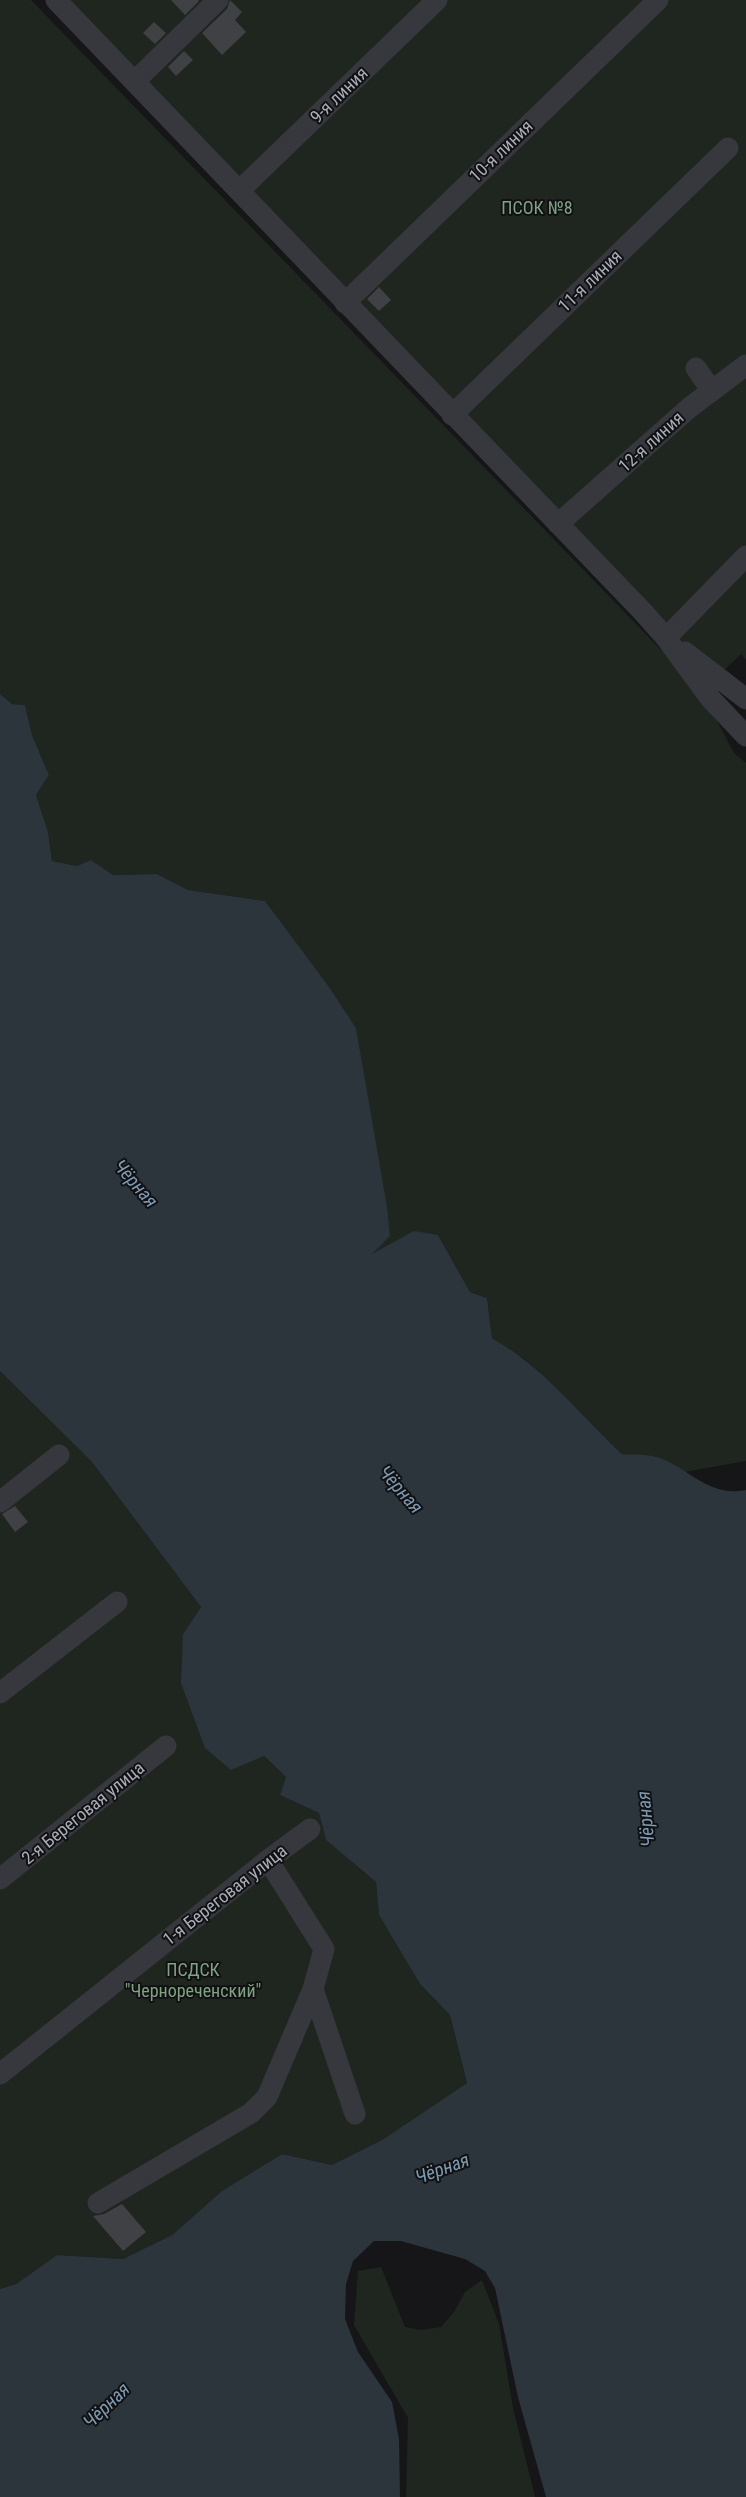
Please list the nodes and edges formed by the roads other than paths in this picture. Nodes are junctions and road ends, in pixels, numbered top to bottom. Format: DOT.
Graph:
graph roads {
  1 [pos="56,0"];
  2 [pos="218,0"];
  3 [pos="438,0"];
  4 [pos="658,0"];
  5 [pos="135,81"];
  6 [pos="728,148"];
  7 [pos="240,190"];
  8 [pos="345,303"];
  9 [pos="746,365"];
  10 [pos="696,368"];
  11 [pos="712,391"];
  12 [pos="452,415"];
  13 [pos="558,524"];
  14 [pos="746,556"];
  15 [pos="666,638"];
  16 [pos="746,699"];
  17 [pos="746,736"];
  18 [pos="59,1455"];
  19 [pos="0,1502"];
  20 [pos="117,1602"];
  21 [pos="0,1693"];
  22 [pos="166,1746"];
  23 [pos="310,1830"];
  24 [pos="268,1860"];
  25 [pos="0,1879"];
  26 [pos="313,1989"];
  27 [pos="0,2074"];
  28 [pos="356,2114"];
  29 [pos="98,2203"];
  1 -- 5 [label="street"];
  2 -- 5 [label="street"];
  3 -- 7 [label="street, 9-я линия"];
  4 -- 8 [label="street, 10-я линия"];
  5 -- 7 [label="street"];
  6 -- 12 [label="street, 11-я линия"];
  7 -- 8 [label="street"];
  8 -- 12 [label="street"];
  9 -- 11 [label="street, 12-я линия"];
  10 -- 11 [label="street"];
  11 -- 13 [label="street, 12-я линия"];
  12 -- 13 [label="street"];
  13 -- 15 [label="street"];
  14 -- 15 [label="street"];
  15 -- 16 [label="street"];
  15 -- 17 [label="street"];
  18 -- 19 [label="street"];
  20 -- 21 [label="street"];
  22 -- 25 [label="street, 2-я Береговая улица"];
  23 -- 24 [label="street, 1-я Береговая улица"];
  24 -- 26 [label="street"];
  24 -- 27 [label="street, 1-я Береговая улица"];
  26 -- 28 [label="street"];
  26 -- 29 [label="street"];
}
